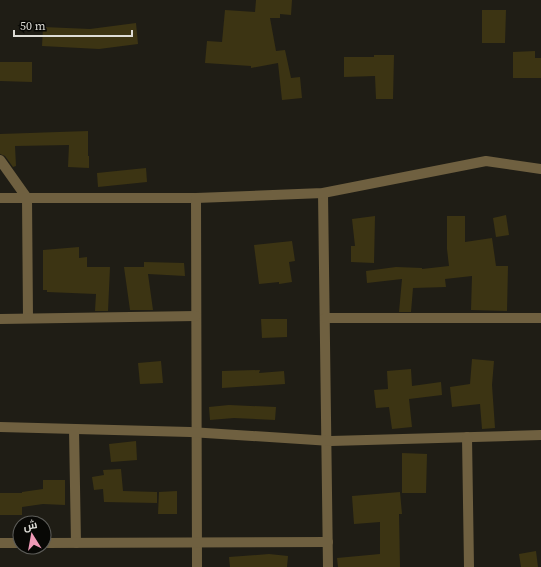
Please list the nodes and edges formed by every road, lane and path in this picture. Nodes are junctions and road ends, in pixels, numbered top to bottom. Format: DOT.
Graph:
graph roads {
  1 [pos="0,160"];
  2 [pos="541,169"];
  3 [pos="323,193"];
  4 [pos="0,198"];
  5 [pos="27,198"];
  6 [pos="196,198"];
  7 [pos="196,316"];
  8 [pos="0,318"];
  9 [pos="28,318"];
  10 [pos="325,318"];
  11 [pos="541,318"];
  12 [pos="0,427"];
  13 [pos="74,429"];
  14 [pos="197,432"];
  15 [pos="541,435"];
  16 [pos="467,437"];
  17 [pos="326,441"];
  18 [pos="197,542"];
  19 [pos="328,542"];
  20 [pos="0,543"];
  21 [pos="12,543"];
  22 [pos="52,543"];
  23 [pos="76,543"];
  24 [pos="197,567"];
  25 [pos="328,567"];
  26 [pos="469,567"];
  1 -- 5 [label="street"];
  2 -- 3 [label="street"];
  3 -- 6 [label="street"];
  3 -- 10 [label="street"];
  4 -- 5 [label="street"];
  5 -- 6 [label="street"];
  5 -- 9 [label="street"];
  6 -- 7 [label="street"];
  7 -- 9 [label="street"];
  7 -- 14 [label="street"];
  8 -- 9 [label="street"];
  10 -- 11 [label="street"];
  10 -- 17 [label="street"];
  12 -- 13 [label="street"];
  13 -- 14 [label="street"];
  13 -- 23 [label="street"];
  14 -- 17 [label="street"];
  14 -- 18 [label="street"];
  15 -- 16 [label="street"];
  16 -- 17 [label="street"];
  16 -- 26 [label="street"];
  17 -- 19 [label="street"];
  18 -- 19 [label="street"];
  18 -- 23 [label="street"];
  18 -- 24 [label="street"];
  19 -- 25 [label="street"];
  20 -- 21 [label="street"];
  22 -- 23 [label="street"];
}
